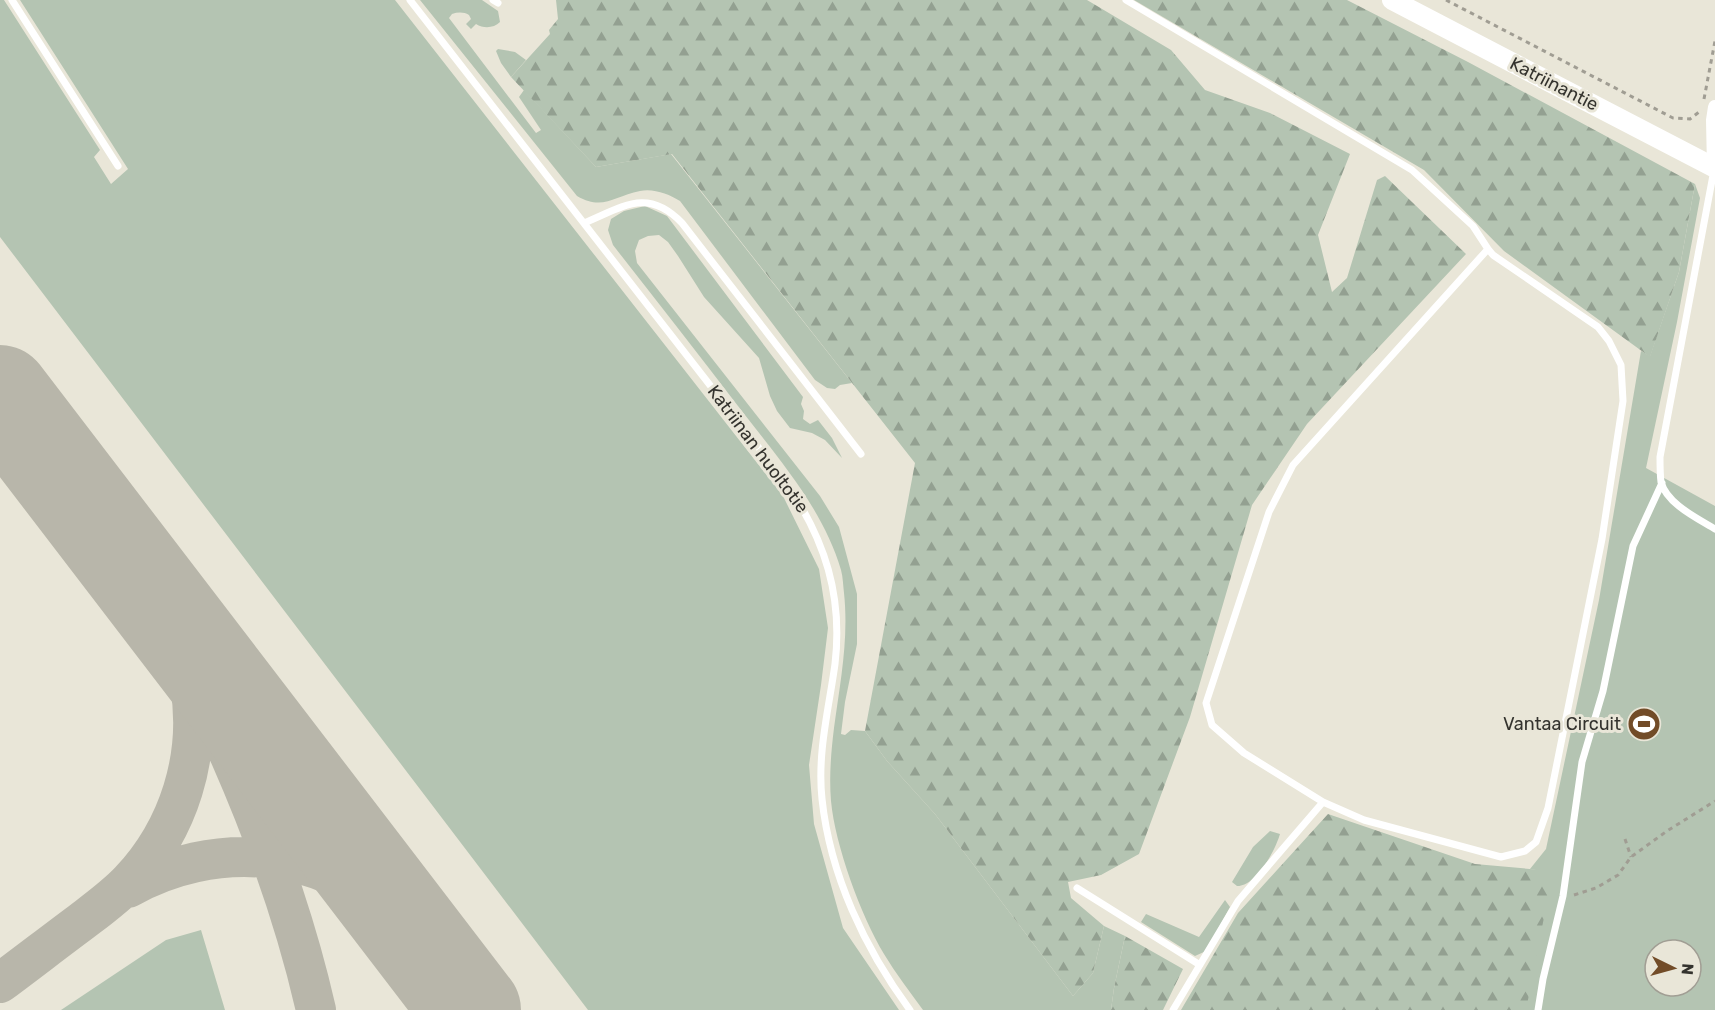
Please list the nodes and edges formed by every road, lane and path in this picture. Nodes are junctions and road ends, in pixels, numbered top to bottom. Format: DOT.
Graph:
graph roads {
  1 [pos="12,0"];
  2 [pos="410,0"];
  3 [pos="1126,0"];
  4 [pos="1392,0"];
  5 [pos="1446,0"];
  6 [pos="1715,42"];
  7 [pos="1699,112"];
  8 [pos="1714,113"];
  9 [pos="118,166"];
  10 [pos="1715,167"];
  11 [pos="584,223"];
  12 [pos="1488,249"];
  13 [pos="861,454"];
  14 [pos="1662,483"];
  15 [pos="1715,529"];
  16 [pos="1715,801"];
  17 [pos="1323,802"];
  18 [pos="1625,839"];
  19 [pos="1631,857"];
  20 [pos="1077,888"];
  21 [pos="1563,896"];
  22 [pos="1200,965"];
  23 [pos="910,1010"];
  24 [pos="1173,1010"];
  25 [pos="1538,1010"];
  1 -- 9 [label="lane"];
  2 -- 11 [label="lane, Katriinan huoltotie"];
  3 -- 12 [label="lane"];
  4 -- 10 [label="main road, Katriinantie"];
  5 -- 7 [label="path"];
  6 -- 7 [label="path"];
  7 -- 8 [label="path"];
  8 -- 10 [label="street"];
  10 -- 14 [label="lane"];
  11 -- 13 [label="lane"];
  11 -- 23 [label="lane, Katriinan huoltotie"];
  12 -- 17 [label="lane"];
  12 -- 17 [label="lane"];
  14 -- 15 [label="lane"];
  14 -- 21 [label="lane"];
  16 -- 19 [label="path"];
  17 -- 22 [label="lane"];
  18 -- 19 [label="path"];
  19 -- 21 [label="path"];
  20 -- 22 [label="lane"];
  21 -- 25 [label="lane"];
  22 -- 24 [label="lane"];
}
